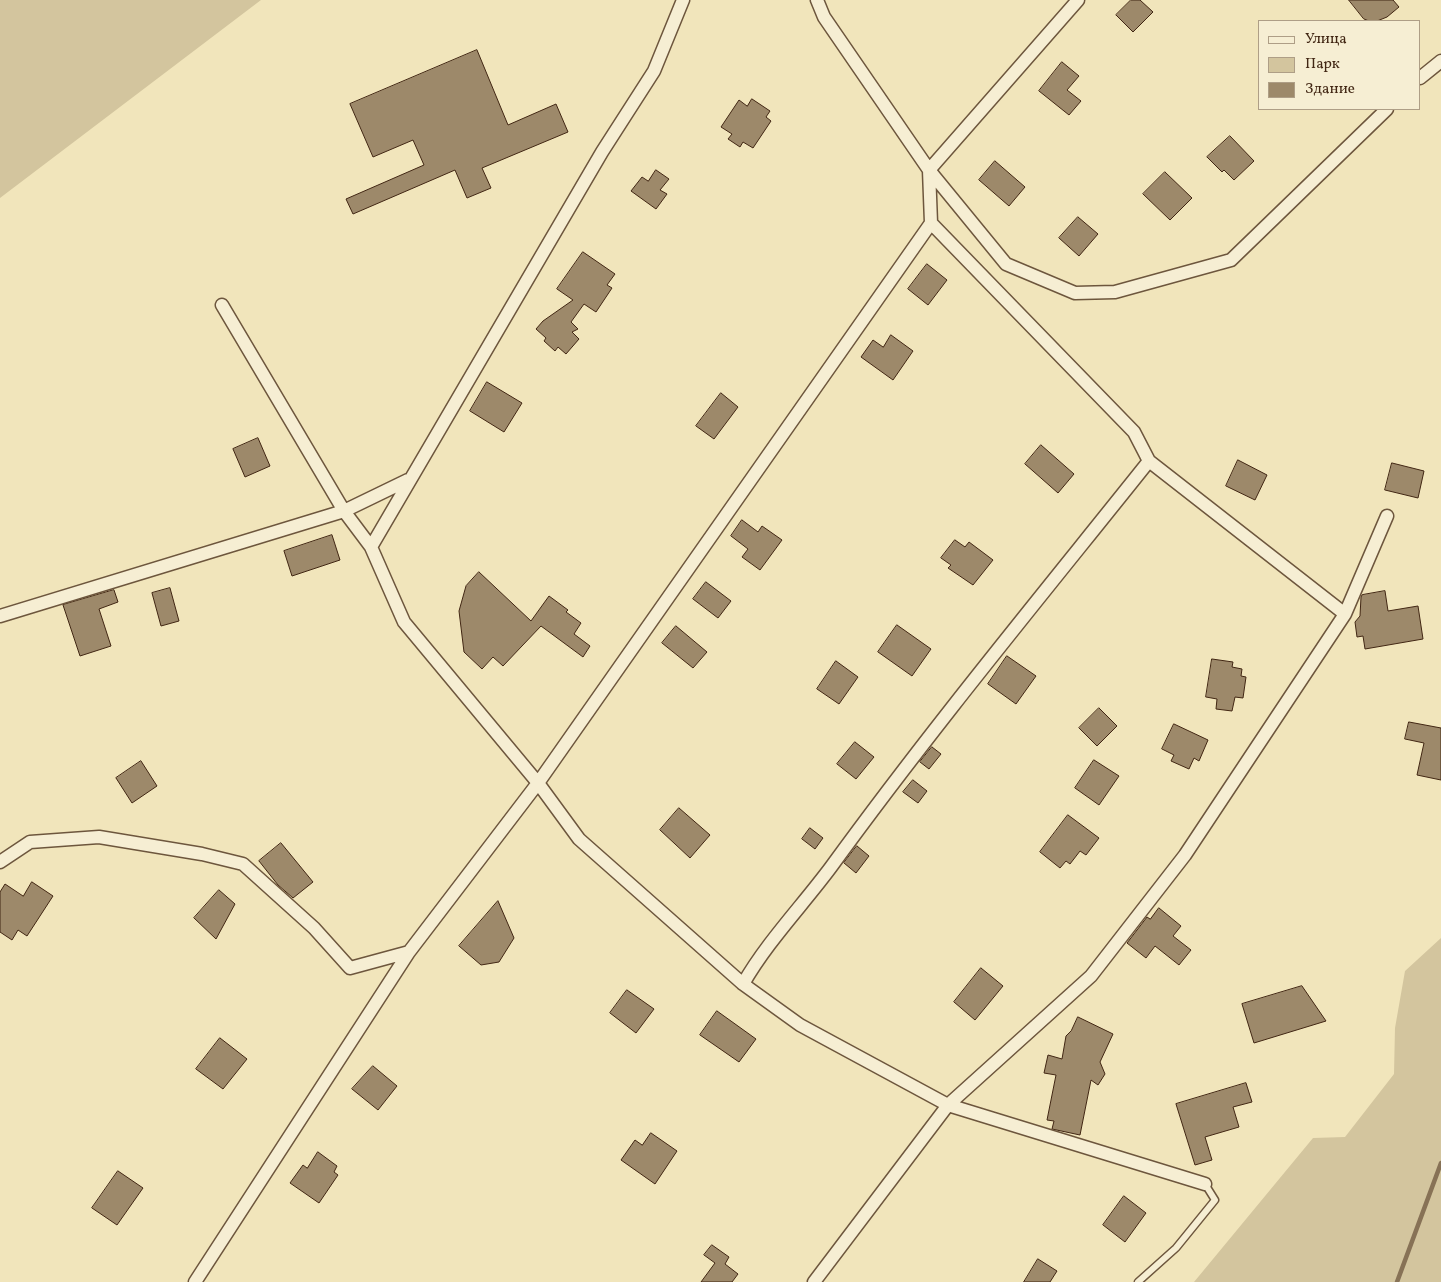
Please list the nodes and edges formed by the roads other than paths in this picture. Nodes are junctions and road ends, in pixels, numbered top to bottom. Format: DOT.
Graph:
graph roads {
  1 [pos="683,0"];
  2 [pos="817,0"];
  3 [pos="1078,0"];
  4 [pos="1441,61"];
  5 [pos="1421,77"];
  6 [pos="1386,110"];
  7 [pos="929,170"];
  8 [pos="931,223"];
  9 [pos="222,305"];
  10 [pos="1149,461"];
  11 [pos="408,480"];
  12 [pos="344,511"];
  13 [pos="1387,516"];
  14 [pos="371,547"];
  15 [pos="1345,614"];
  16 [pos="0,616"];
  17 [pos="538,783"];
  18 [pos="0,862"];
  19 [pos="409,952"];
  20 [pos="743,984"];
  21 [pos="948,1105"];
  22 [pos="1205,1184"];
  23 [pos="195,1282"];
  24 [pos="814,1282"];
  25 [pos="1138,1282"];
  1 -- 11 [label="street"];
  2 -- 7 [label="street"];
  3 -- 7 [label="street"];
  4 -- 5 [label="street"];
  6 -- 7 [label="street"];
  7 -- 8 [label="street"];
  8 -- 10 [label="street"];
  8 -- 17 [label="street"];
  9 -- 12 [label="street"];
  10 -- 15 [label="street"];
  10 -- 20 [label="street"];
  11 -- 12 [label="street"];
  11 -- 14 [label="street"];
  12 -- 14 [label="street"];
  12 -- 16 [label="street"];
  13 -- 15 [label="street"];
  14 -- 17 [label="street"];
  15 -- 21 [label="street"];
  17 -- 19 [label="street"];
  17 -- 20 [label="street"];
  18 -- 19 [label="street"];
  19 -- 23 [label="street"];
  20 -- 21 [label="street"];
  21 -- 22 [label="street"];
  21 -- 24 [label="street"];
  22 -- 25 [label="lane"];
}
